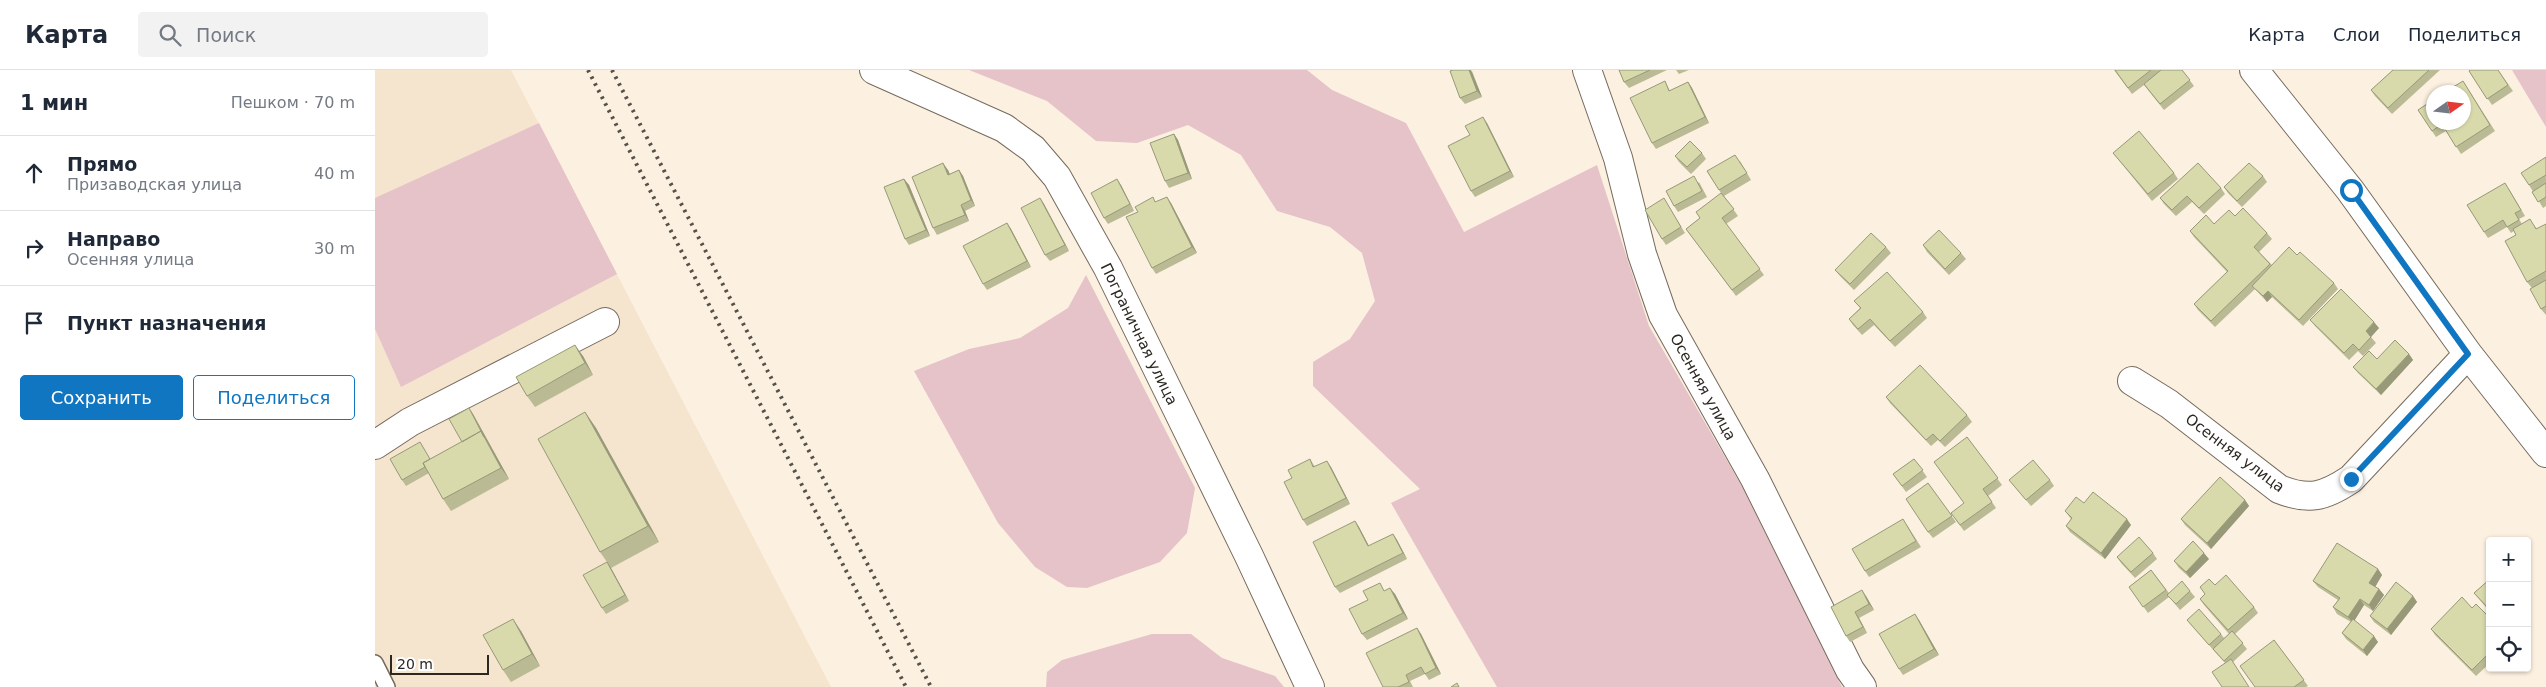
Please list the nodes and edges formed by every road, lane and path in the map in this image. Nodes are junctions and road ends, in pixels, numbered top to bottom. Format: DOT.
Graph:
graph roads {
  1 [pos="874,70"];
  2 [pos="1587,70"];
  3 [pos="2254,70"];
  4 [pos="605,322"];
  5 [pos="2468,354"];
  6 [pos="2132,381"];
  7 [pos="375,445"];
  8 [pos="2546,453"];
  9 [pos="375,663"];
  10 [pos="387,687"];
  11 [pos="1310,687"];
  12 [pos="1862,687"];
  1 -- 11 [label="street, Пограничная улица"];
  2 -- 12 [label="street, Осенняя улица"];
  3 -- 5 [label="street"];
  4 -- 7 [label="street"];
  5 -- 6 [label="street, Осенняя улица"];
  5 -- 8 [label="street"];
  9 -- 10 [label="lane"];
}
